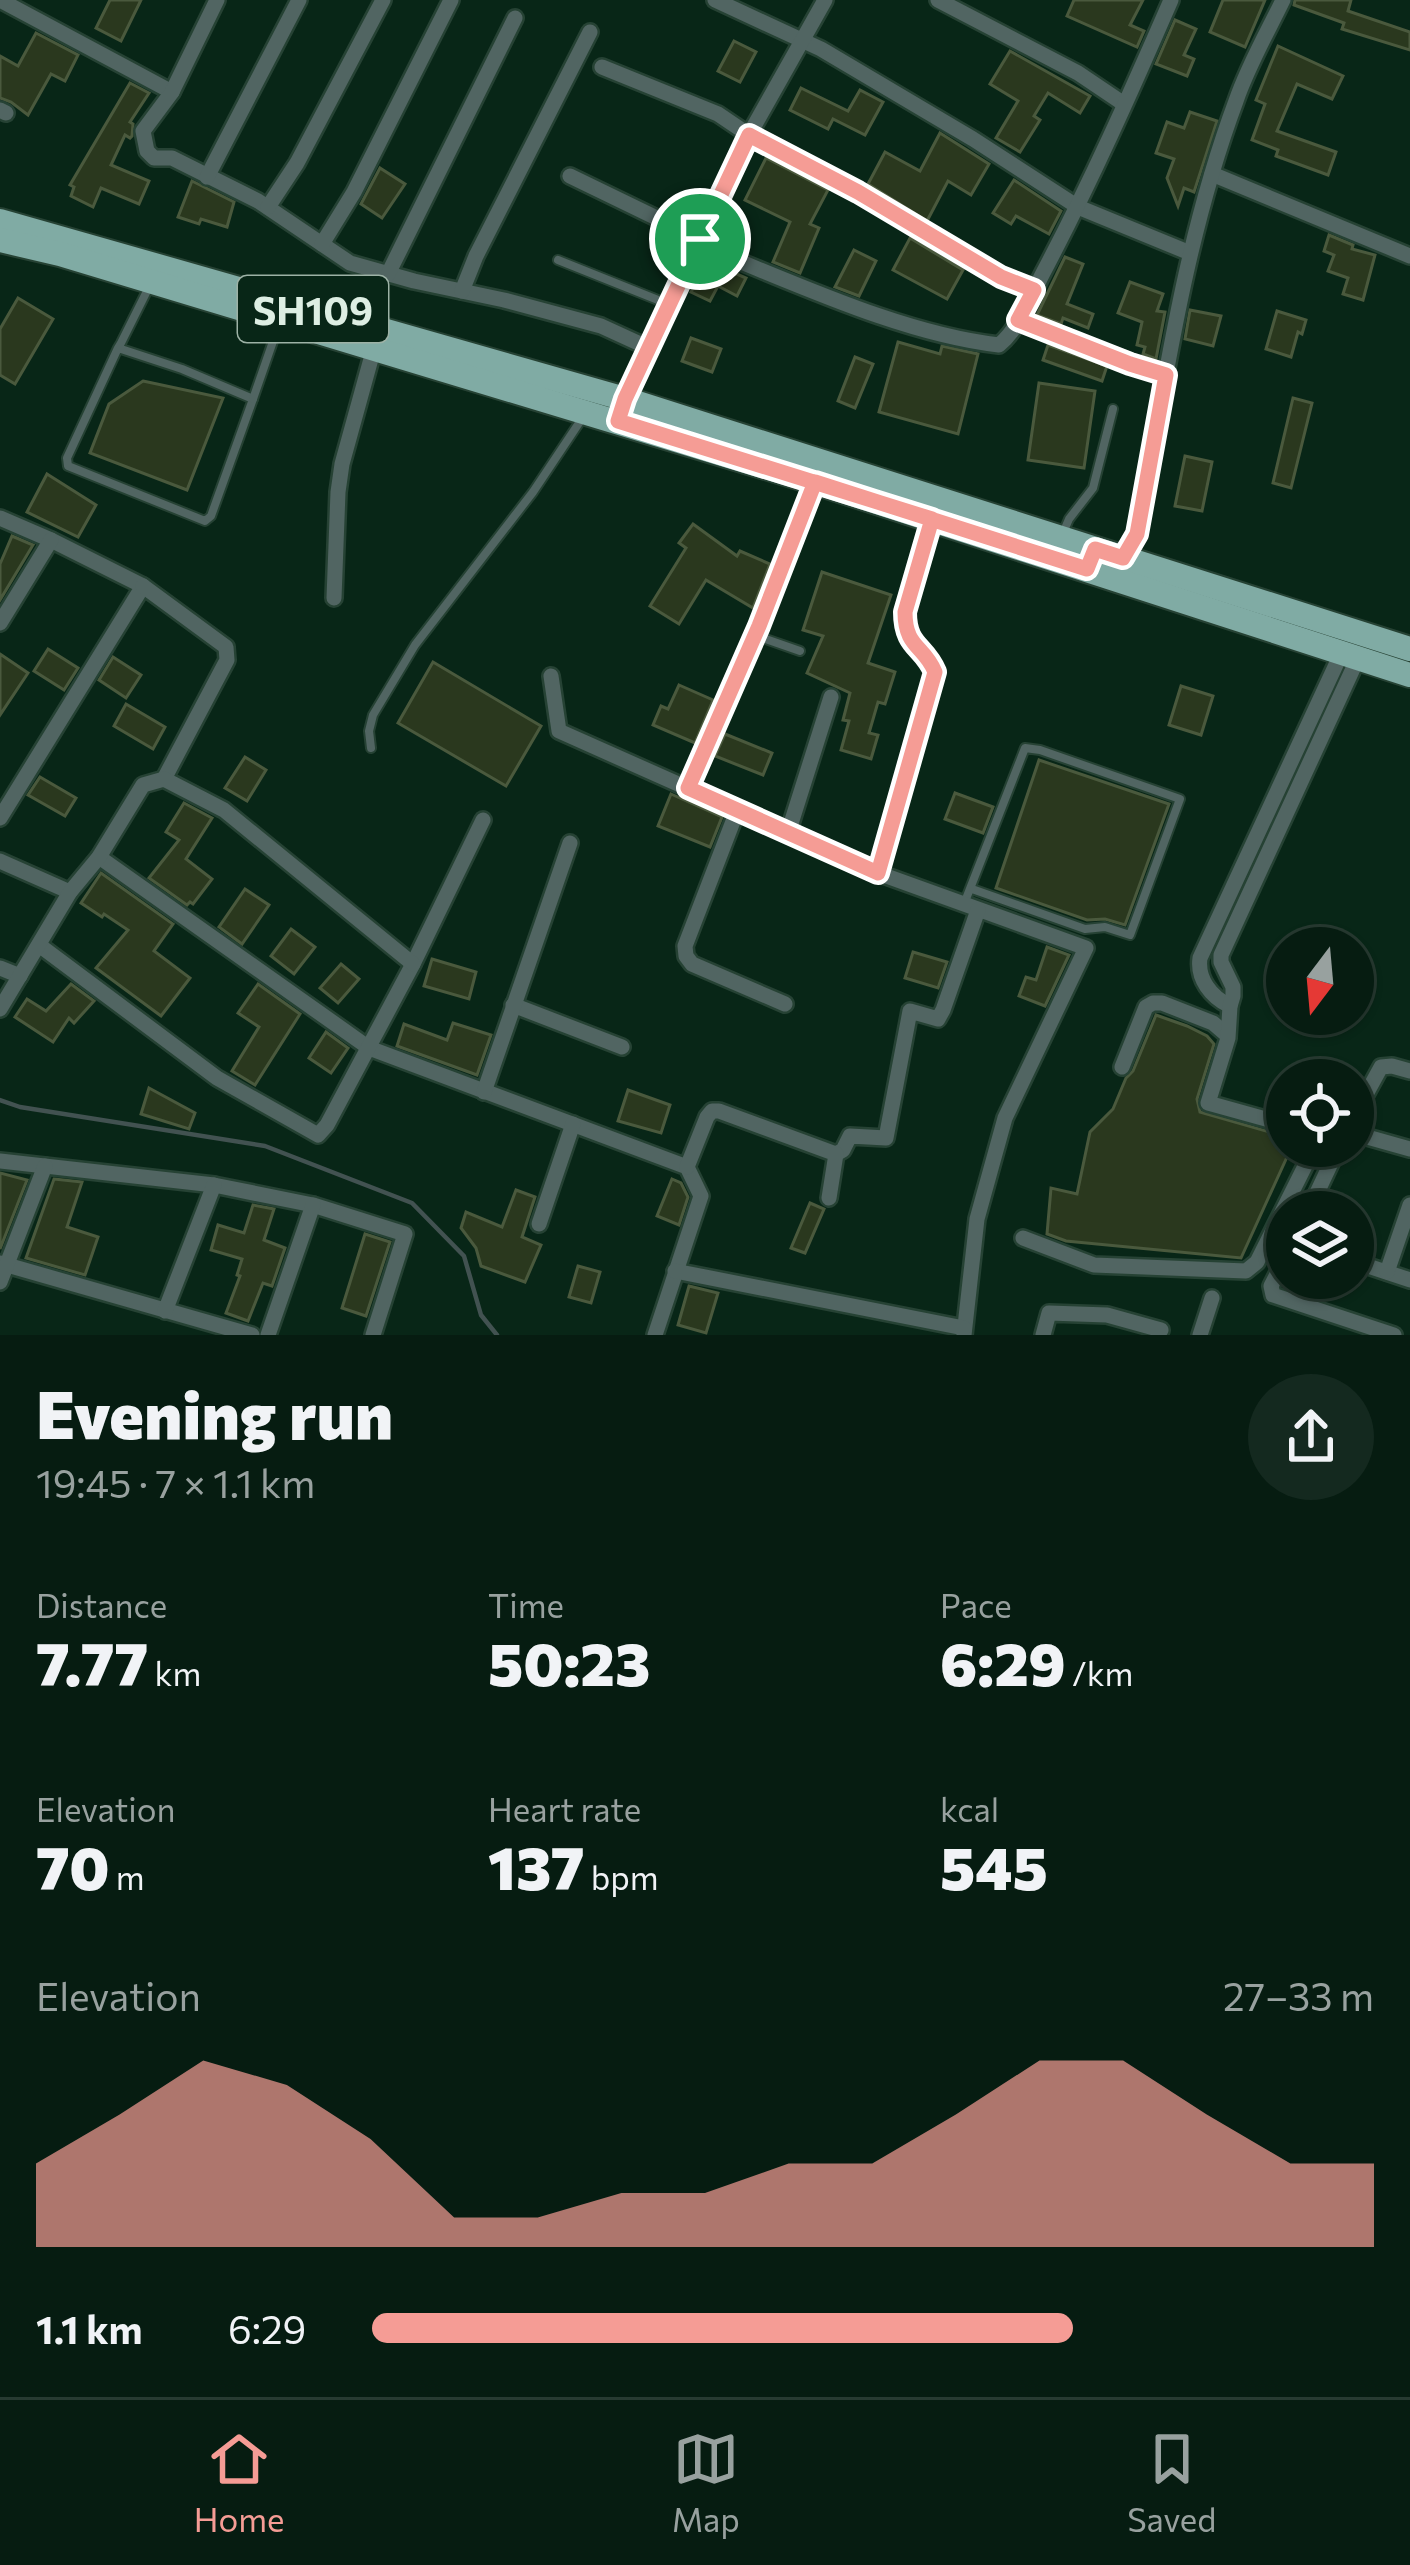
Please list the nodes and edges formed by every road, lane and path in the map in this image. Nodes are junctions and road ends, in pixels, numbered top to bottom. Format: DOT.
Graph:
graph roads {
  1 [pos="0,0"];
  2 [pos="217,0"];
  3 [pos="298,0"];
  4 [pos="383,0"];
  5 [pos="451,0"];
  6 [pos="715,0"];
  7 [pos="825,0"];
  8 [pos="938,0"];
  9 [pos="1171,0"];
  10 [pos="1283,0"];
  11 [pos="515,18"];
  12 [pos="590,32"];
  13 [pos="804,40"];
  14 [pos="602,67"];
  15 [pos="172,92"];
  16 [pos="1124,104"];
  17 [pos="749,135"];
  18 [pos="1212,173"];
  19 [pos="570,176"];
  20 [pos="207,177"];
  21 [pos="268,207"];
  22 [pos="1078,208"];
  23 [pos="0,220"];
  24 [pos="0,239"];
  25 [pos="700,242"];
  26 [pos="322,244"];
  27 [pos="1190,253"];
  28 [pos="1410,256"];
  29 [pos="558,260"];
  30 [pos="388,274"];
  31 [pos="152,281"];
  32 [pos="1034,290"];
  33 [pos="462,291"];
  34 [pos="670,304"];
  35 [pos="281,320"];
  36 [pos="1018,320"];
  37 [pos="118,348"];
  38 [pos="374,348"];
  39 [pos="649,348"];
  40 [pos="1166,375"];
  41 [pos="253,399"];
  42 [pos="1113,409"];
  43 [pos="621,410"];
  44 [pos="588,411"];
  45 [pos="815,482"];
  46 [pos="0,518"];
  47 [pos="932,519"];
  48 [pos="1061,538"];
  49 [pos="51,539"];
  50 [pos="1123,558"];
  51 [pos="1091,559"];
  52 [pos="143,586"];
  53 [pos="334,598"];
  54 [pos="0,623"];
  55 [pos="755,635"];
  56 [pos="1410,650"];
  57 [pos="800,651"];
  58 [pos="1349,657"];
  59 [pos="1410,675"];
  60 [pos="551,676"];
  61 [pos="831,697"];
  62 [pos="371,748"];
  63 [pos="164,779"];
  64 [pos="688,788"];
  65 [pos="736,811"];
  66 [pos="0,818"];
  67 [pos="483,820"];
  68 [pos="788,833"];
  69 [pos="570,843"];
  70 [pos="99,856"];
  71 [pos="0,861"];
  72 [pos="878,873"];
  73 [pos="972,889"];
  74 [pos="70,892"];
  75 [pos="971,908"];
  76 [pos="38,945"];
  77 [pos="413,964"];
  78 [pos="0,968"];
  79 [pos="20,976"];
  80 [pos="785,1004"];
  81 [pos="513,1005"];
  82 [pos="1230,1006"];
  83 [pos="0,1010"];
  84 [pos="1227,1035"];
  85 [pos="368,1048"];
  86 [pos="622,1048"];
  87 [pos="1122,1067"];
  88 [pos="1410,1071"];
  89 [pos="1374,1079"];
  90 [pos="484,1092"];
  91 [pos="1266,1120"];
  92 [pos="573,1124"];
  93 [pos="1374,1139"];
  94 [pos="1410,1149"];
  95 [pos="836,1154"];
  96 [pos="0,1161"];
  97 [pos="45,1166"];
  98 [pos="687,1167"];
  99 [pos="1304,1167"];
  100 [pos="214,1185"];
  101 [pos="829,1198"];
  102 [pos="1410,1204"];
  103 [pos="313,1205"];
  104 [pos="538,1225"];
  105 [pos="1023,1238"];
  106 [pos="1374,1268"];
  107 [pos="2,1270"];
  108 [pos="675,1271"];
  109 [pos="1387,1272"];
  110 [pos="1410,1280"];
  111 [pos="1212,1298"];
  112 [pos="1285,1299"];
  113 [pos="164,1311"];
  114 [pos="1161,1330"];
  115 [pos="964,1332"];
  116 [pos="253,1335"];
  117 [pos="268,1335"];
  118 [pos="373,1335"];
  119 [pos="656,1335"];
  120 [pos="1043,1335"];
  121 [pos="1199,1335"];
  122 [pos="1394,1335"];
  1 -- 15 [label="street"];
  2 -- 15 [label="street"];
  3 -- 20 [label="street"];
  4 -- 21 [label="street"];
  5 -- 26 [label="street"];
  6 -- 13 [label="street"];
  7 -- 13 [label="street"];
  8 -- 16 [label="street"];
  9 -- 16 [label="street"];
  10 -- 18 [label="street"];
  11 -- 30 [label="street"];
  12 -- 33 [label="street"];
  13 -- 17 [label="street"];
  13 -- 22 [label="street"];
  14 -- 17 [label="street"];
  15 -- 20 [label="street"];
  16 -- 22 [label="street"];
  17 -- 25 [label="street"];
  17 -- 32 [label="street"];
  18 -- 27 [label="street"];
  18 -- 28 [label="street"];
  19 -- 25 [label="street"];
  20 -- 21 [label="street"];
  21 -- 26 [label="street"];
  22 -- 27 [label="street"];
  22 -- 32 [label="street"];
  23 -- 43 [label="main road, SH109"];
  24 -- 31 [label="main road, SH109"];
  25 -- 34 [label="street"];
  25 -- 36 [label="street"];
  26 -- 30 [label="street"];
  27 -- 40 [label="street"];
  29 -- 34 [label="lane"];
  30 -- 33 [label="street"];
  31 -- 35 [label="main road, SH109"];
  31 -- 37 [label="lane"];
  32 -- 36 [label="street"];
  33 -- 39 [label="street"];
  34 -- 39 [label="street"];
  35 -- 38 [label="main road, SH109"];
  35 -- 41 [label="lane"];
  36 -- 40 [label="street"];
  37 -- 41 [label="lane"];
  37 -- 41 [label="lane"];
  38 -- 44 [label="main road, SH109"];
  38 -- 53 [label="street"];
  39 -- 43 [label="street"];
  40 -- 50 [label="street"];
  42 -- 48 [label="lane"];
  43 -- 44 [label="main road, SH109"];
  43 -- 45 [label="main road, SH109"];
  43 -- 48 [label="main road, SH109"];
  44 -- 62 [label="lane"];
  45 -- 47 [label="main road, SH109"];
  45 -- 55 [label="street"];
  46 -- 49 [label="street"];
  47 -- 51 [label="main road, SH109"];
  47 -- 72 [label="street"];
  48 -- 51 [label="main road, SH109"];
  49 -- 52 [label="street"];
  49 -- 54 [label="street"];
  50 -- 51 [label="main road, SH109"];
  50 -- 56 [label="main road, SH109"];
  51 -- 58 [label="main road, SH109"];
  52 -- 63 [label="street"];
  52 -- 66 [label="street"];
  55 -- 57 [label="lane"];
  55 -- 64 [label="street"];
  58 -- 59 [label="main road, SH109"];
  58 -- 82 [label="street"];
  58 -- 82 [label="street"];
  60 -- 64 [label="street"];
  61 -- 68 [label="street"];
  63 -- 70 [label="street"];
  63 -- 77 [label="street"];
  64 -- 65 [label="street"];
  65 -- 68 [label="street"];
  65 -- 80 [label="street"];
  67 -- 77 [label="street"];
  68 -- 72 [label="street"];
  69 -- 81 [label="street"];
  70 -- 74 [label="street"];
  70 -- 85 [label="street"];
  71 -- 74 [label="street"];
  72 -- 75 [label="street"];
  73 -- 73 [label="lane"];
  73 -- 75 [label="lane"];
  74 -- 76 [label="street"];
  75 -- 95 [label="street"];
  75 -- 115 [label="street"];
  76 -- 79 [label="street"];
  76 -- 85 [label="street"];
  77 -- 85 [label="street"];
  78 -- 79 [label="street"];
  79 -- 83 [label="street"];
  81 -- 86 [label="street"];
  81 -- 90 [label="street"];
  82 -- 84 [label="street"];
  84 -- 87 [label="street"];
  84 -- 91 [label="street"];
  85 -- 90 [label="street"];
  88 -- 89 [label="street"];
  90 -- 92 [label="street"];
  92 -- 98 [label="street"];
  92 -- 104 [label="street"];
  93 -- 94 [label="street"];
  95 -- 98 [label="street"];
  95 -- 101 [label="street"];
  96 -- 97 [label="street"];
  97 -- 100 [label="street"];
  97 -- 107 [label="street"];
  98 -- 108 [label="street"];
  99 -- 105 [label="street"];
  100 -- 103 [label="street"];
  100 -- 113 [label="street"];
  102 -- 109 [label="street"];
  103 -- 117 [label="street"];
  103 -- 118 [label="street"];
  106 -- 109 [label="street"];
  107 -- 113 [label="street"];
  108 -- 115 [label="street"];
  108 -- 119 [label="street"];
  109 -- 110 [label="street"];
  111 -- 121 [label="street"];
  112 -- 122 [label="street"];
  113 -- 116 [label="street"];
  114 -- 120 [label="street"];
}
